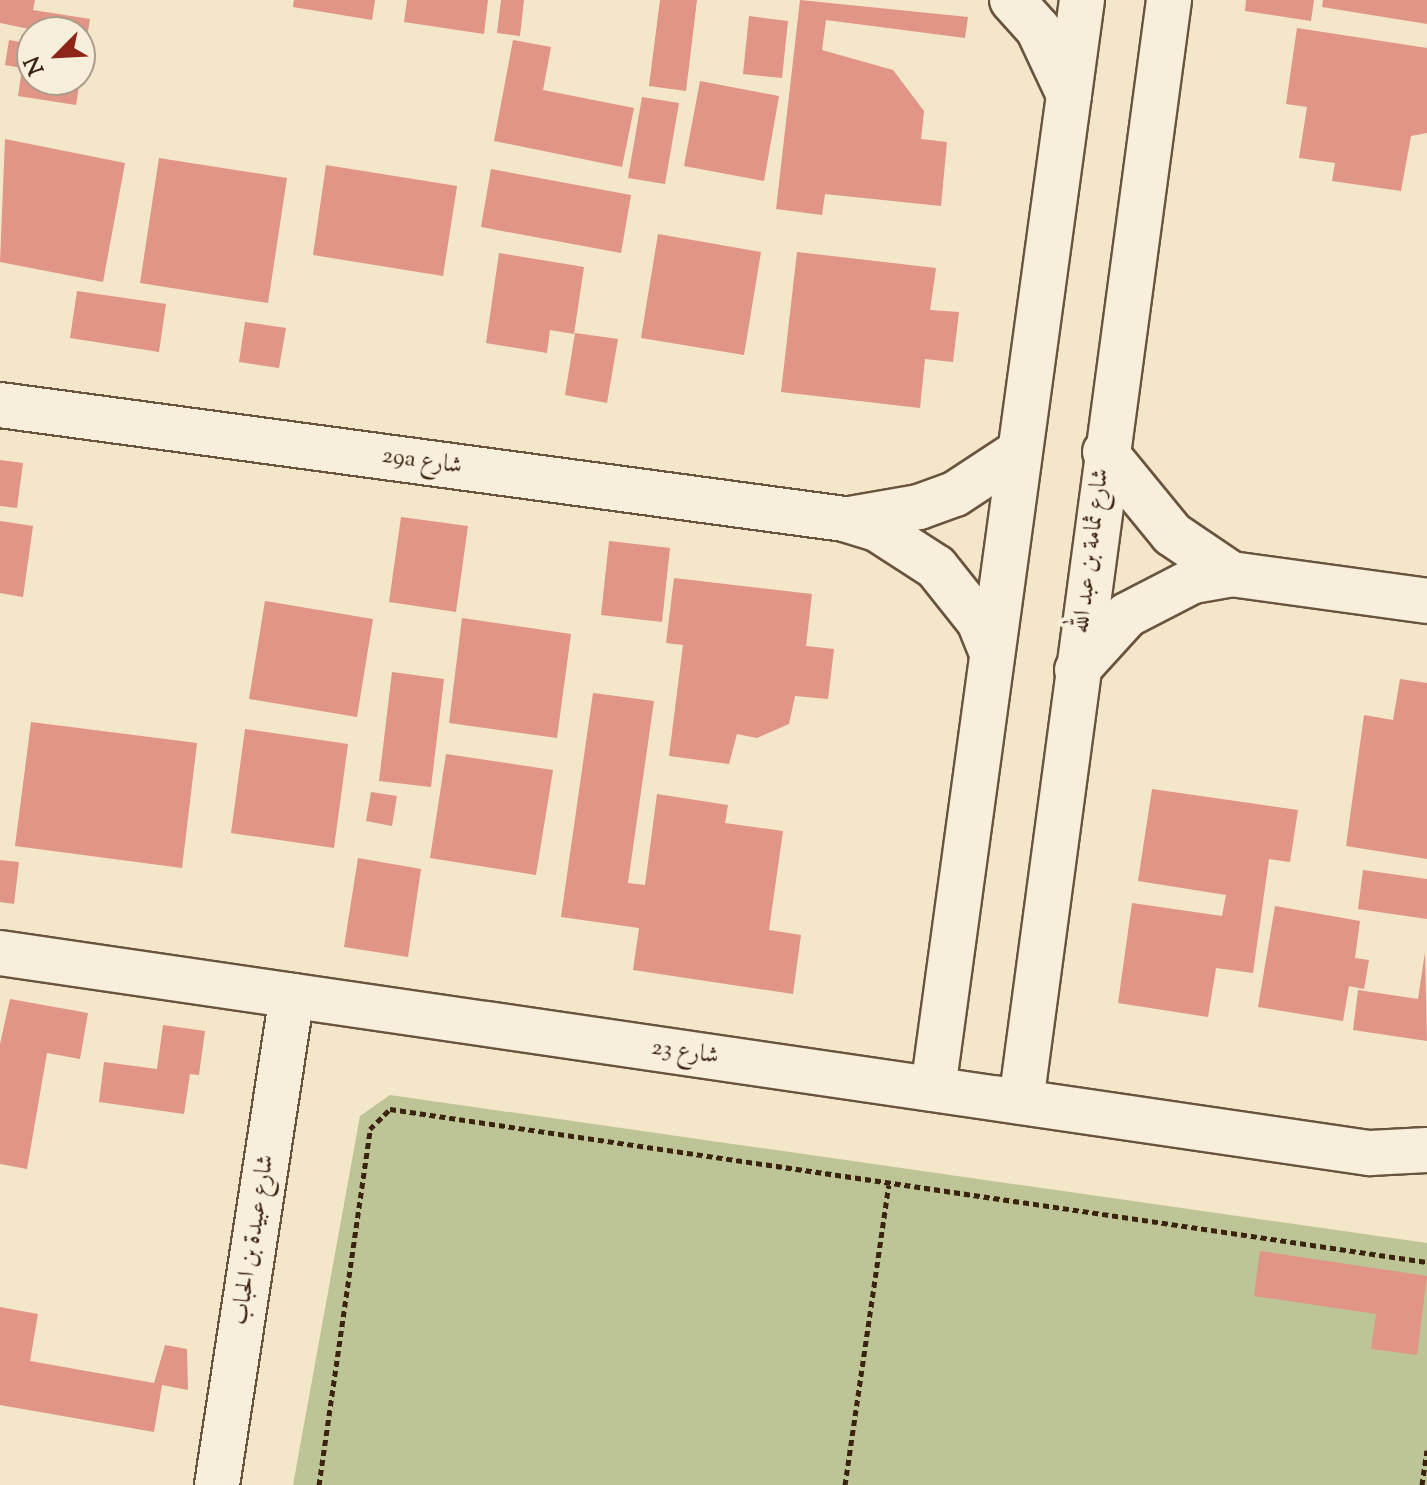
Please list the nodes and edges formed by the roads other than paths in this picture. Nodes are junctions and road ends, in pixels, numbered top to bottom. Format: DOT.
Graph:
graph roads {
  1 [pos="1012,0"];
  2 [pos="1082,0"];
  3 [pos="1169,0"];
  4 [pos="1069,95"];
  5 [pos="0,405"];
  6 [pos="1019,452"];
  7 [pos="1105,452"];
  8 [pos="844,519"];
  9 [pos="1231,574"];
  10 [pos="1427,601"];
  11 [pos="992,653"];
  12 [pos="1077,670"];
  13 [pos="0,953"];
  14 [pos="292,996"];
  15 [pos="933,1089"];
  16 [pos="1021,1102"];
  17 [pos="1427,1150"];
  18 [pos="1370,1153"];
  19 [pos="1427,1181"];
  20 [pos="217,1485"];
  1 -- 4 [label="street"];
  2 -- 4 [label="street"];
  3 -- 7 [label="street, شارع ثمامة بن عبد الله"];
  4 -- 6 [label="street"];
  5 -- 8 [label="street, 29a شارع"];
  6 -- 8 [label="street, 29a شارع"];
  6 -- 11 [label="street"];
  7 -- 9 [label="street"];
  7 -- 12 [label="street, شارع ثمامة بن عبد الله"];
  8 -- 11 [label="street, 29a شارع"];
  9 -- 10 [label="street"];
  9 -- 12 [label="street"];
  11 -- 15 [label="street"];
  12 -- 16 [label="street, شارع ثمامة بن عبد الله"];
  13 -- 14 [label="street, شارع 23"];
  14 -- 15 [label="street, شارع 23"];
  14 -- 20 [label="street, شارع عبيدة بن الحباب"];
  15 -- 16 [label="street, شارع 23"];
  16 -- 18 [label="street, شارع 23"];
  17 -- 18 [label="street, شارع 23"];
  18 -- 19 [label="street, شارع 23"];
}
